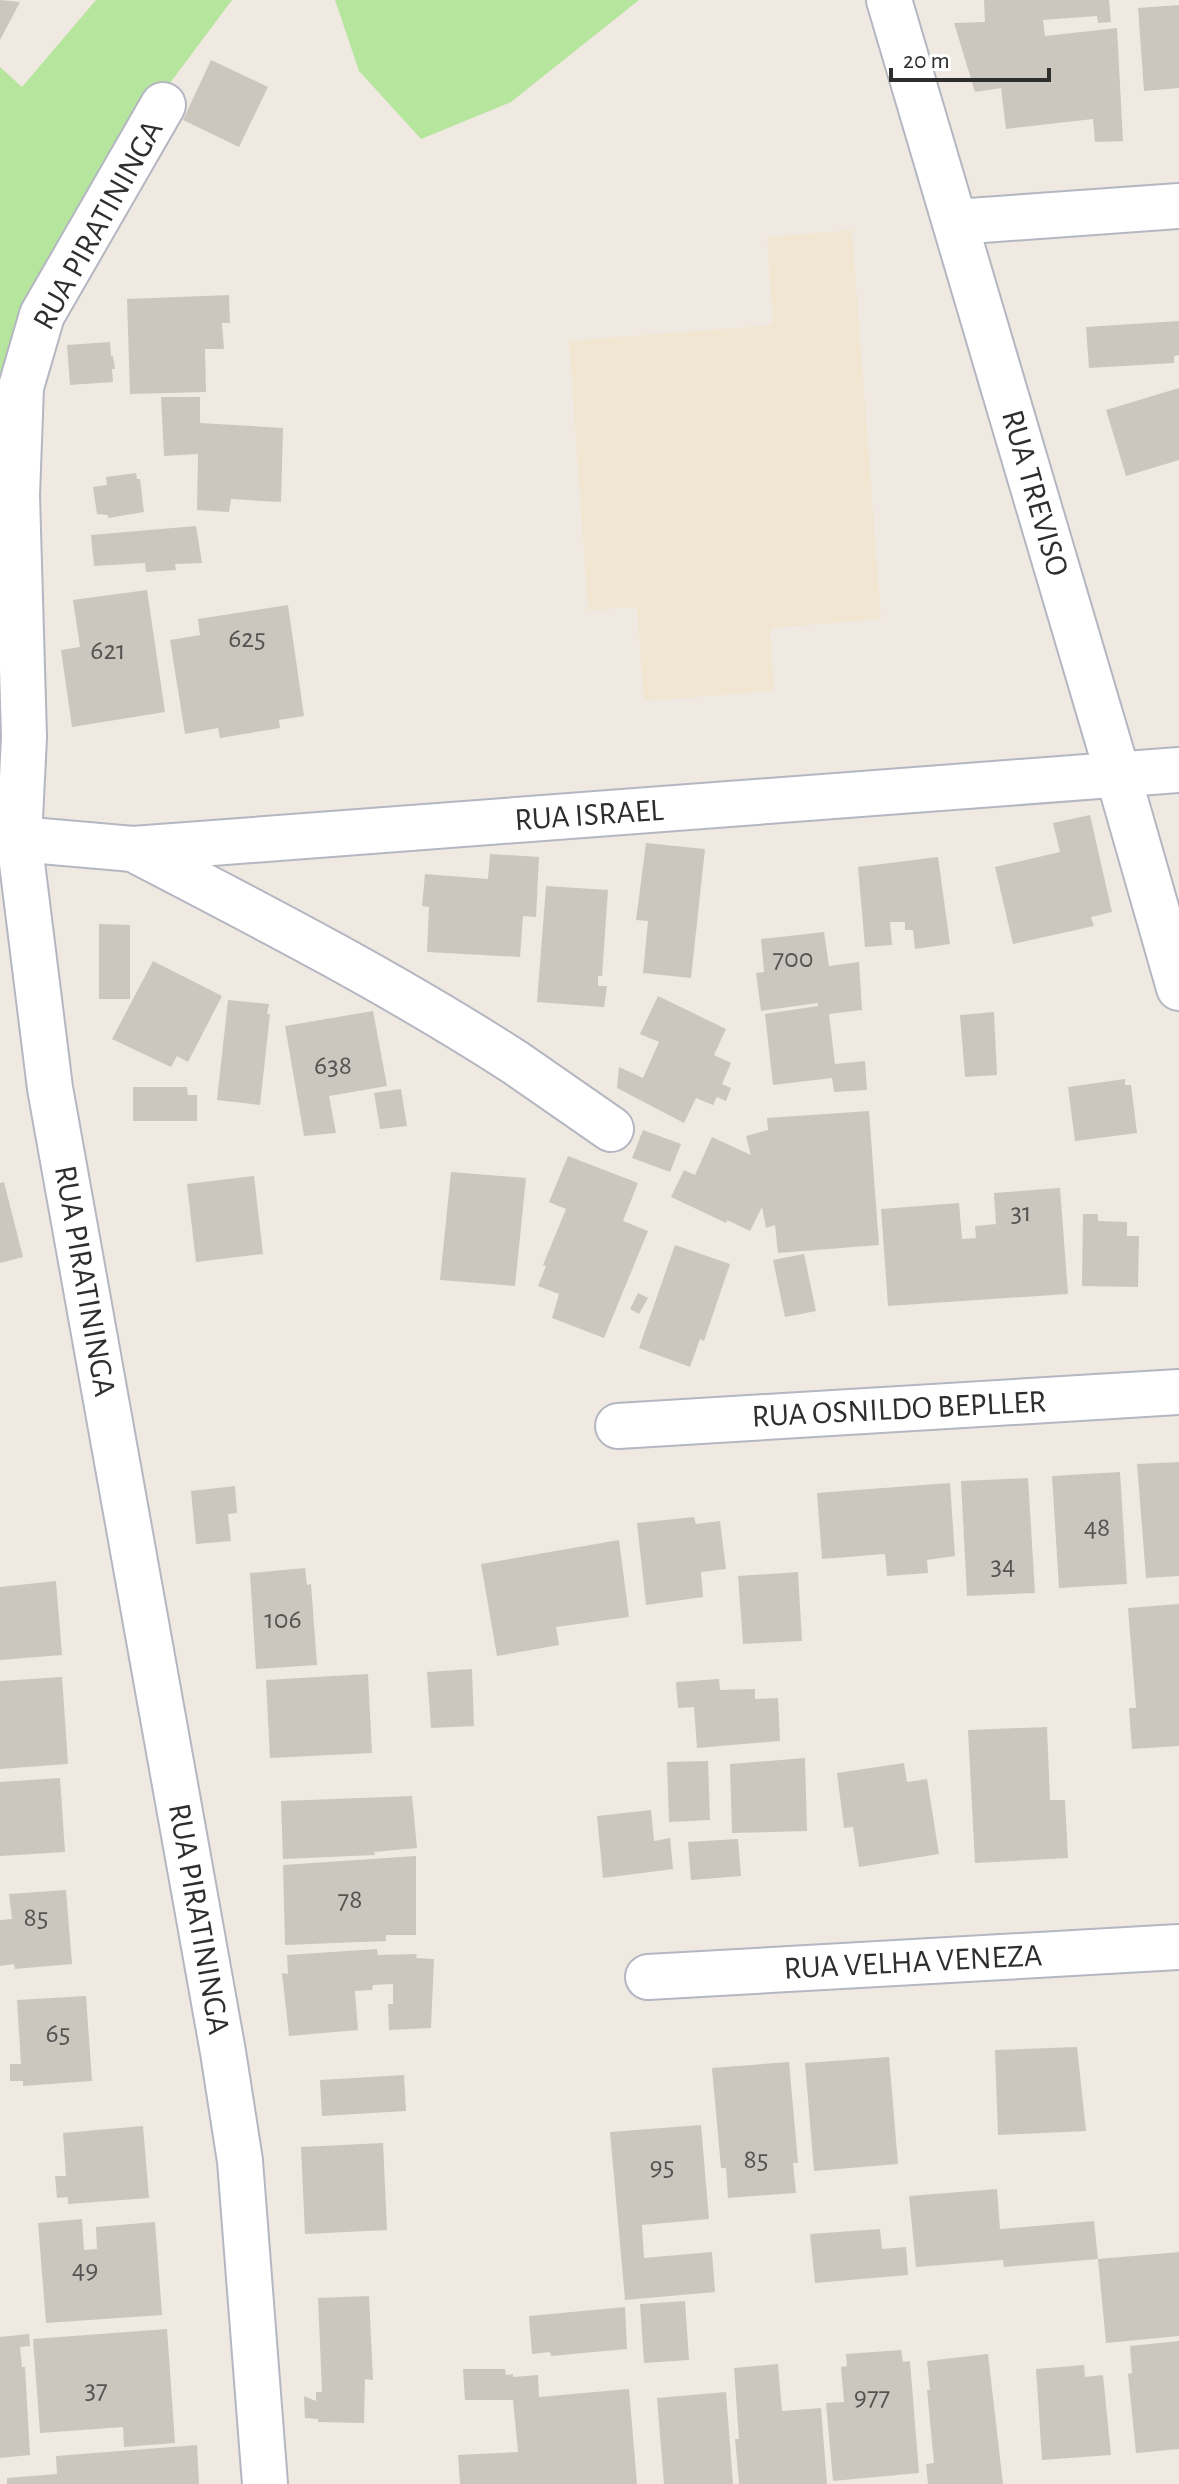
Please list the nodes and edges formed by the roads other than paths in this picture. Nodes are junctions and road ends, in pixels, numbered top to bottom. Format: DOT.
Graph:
graph roads {
  1 [pos="889,0"];
  2 [pos="163,105"];
  3 [pos="1179,206"];
  4 [pos="955,222"];
  5 [pos="1179,770"];
  6 [pos="1118,775"];
  7 [pos="10,837"];
  8 [pos="133,849"];
  9 [pos="1179,988"];
  10 [pos="611,1129"];
  11 [pos="1179,1392"];
  12 [pos="618,1426"];
  13 [pos="1179,1947"];
  14 [pos="648,1977"];
  15 [pos="265,2484"];
  1 -- 4 [label="street, RUA TREVISO"];
  2 -- 7 [label="street, RUA PIRATININGA"];
  3 -- 4 [label="street"];
  4 -- 6 [label="street, RUA TREVISO"];
  5 -- 6 [label="street, RUA ISRAEL"];
  6 -- 8 [label="street, RUA ISRAEL"];
  6 -- 9 [label="street, RUA TREVISO"];
  7 -- 8 [label="street, RUA ISRAEL"];
  7 -- 15 [label="street, RUA PIRATININGA"];
  8 -- 10 [label="street"];
  11 -- 12 [label="street, RUA OSNILDO BEPLLER"];
  13 -- 14 [label="street, RUA VELHA VENEZA"];
}
